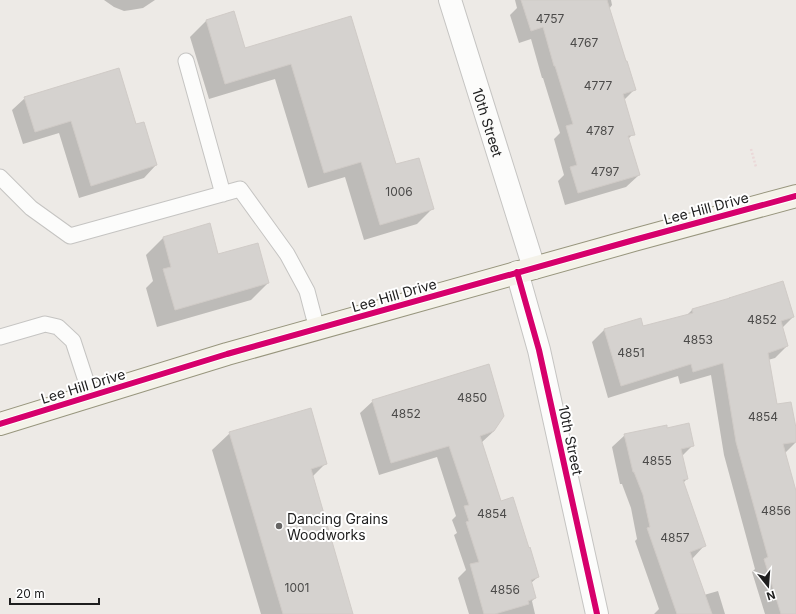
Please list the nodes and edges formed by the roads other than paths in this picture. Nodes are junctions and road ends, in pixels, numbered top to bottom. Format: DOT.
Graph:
graph roads {
  1 [pos="450,0"];
  2 [pos="186,61"];
  3 [pos="0,177"];
  4 [pos="223,194"];
  5 [pos="796,196"];
  6 [pos="526,270"];
  7 [pos="317,329"];
  8 [pos="0,337"];
  9 [pos="91,396"];
  10 [pos="0,424"];
  11 [pos="597,614"];
  1 -- 6 [label="street, 10th Street"];
  2 -- 4 [label="lane"];
  3 -- 4 [label="lane"];
  4 -- 7 [label="lane"];
  5 -- 6 [label="street, Lee Hill Drive"];
  6 -- 7 [label="street, Lee Hill Drive"];
  6 -- 11 [label="street, 10th Street"];
  7 -- 9 [label="street, Lee Hill Drive"];
  8 -- 9 [label="lane"];
  9 -- 10 [label="street, Lee Hill Drive"];
}
